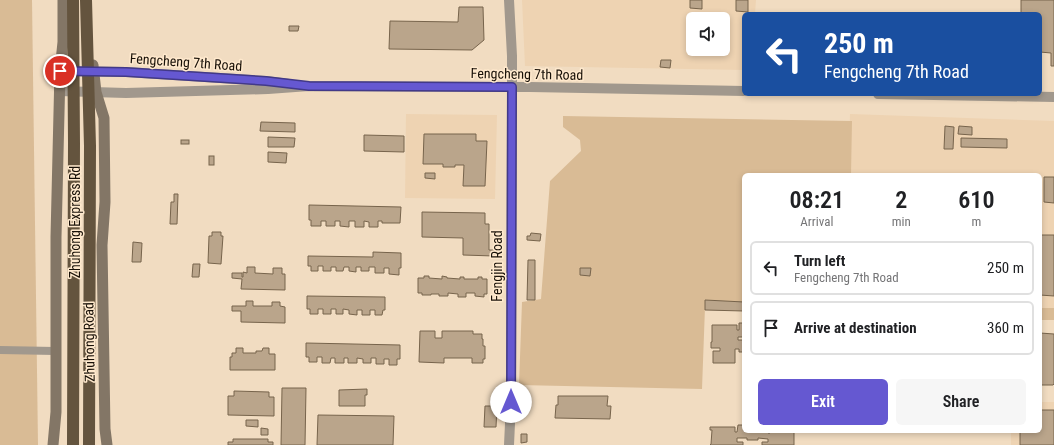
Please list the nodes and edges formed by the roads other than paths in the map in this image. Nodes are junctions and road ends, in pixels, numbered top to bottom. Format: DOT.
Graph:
graph roads {
  1 [pos="63,0"];
  2 [pos="73,0"];
  3 [pos="86,0"];
  4 [pos="92,0"];
  5 [pos="509,0"];
  6 [pos="60,71"];
  7 [pos="93,72"];
  8 [pos="309,86"];
  9 [pos="512,87"];
  10 [pos="59,91"];
  11 [pos="742,91"];
  12 [pos="96,92"];
  13 [pos="966,96"];
  14 [pos="1054,98"];
  15 [pos="0,350"];
  16 [pos="55,351"];
  17 [pos="53,445"];
  18 [pos="73,445"];
  19 [pos="89,445"];
  20 [pos="107,445"];
  21 [pos="509,445"];
  1 -- 6 [label="main road"];
  2 -- 18 [label="highway, Zhuhong Express Rd"];
  3 -- 19 [label="highway, Zhuhong Express Rd"];
  4 -- 7 [label="main road, Zhuhong Road"];
  5 -- 9 [label="street, Fengjin Road"];
  6 -- 7 [label="street, Fengcheng 7th Road"];
  6 -- 10 [label="main road"];
  7 -- 8 [label="street, Fengcheng 7th Road"];
  7 -- 12 [label="main road, Zhuhong Road"];
  8 -- 9 [label="street, Fengcheng 7th Road"];
  8 -- 12 [label="street, Fengcheng 7th Road"];
  9 -- 11 [label="street, Fengcheng 7th Road"];
  9 -- 21 [label="street, Fengjin Road"];
  10 -- 12 [label="street, Fengcheng 7th Road"];
  10 -- 16 [label="main road"];
  12 -- 20 [label="main road, Zhuhong Road"];
  13 -- 14 [label="street"];
  15 -- 16 [label="street"];
  16 -- 17 [label="main road"];
}
